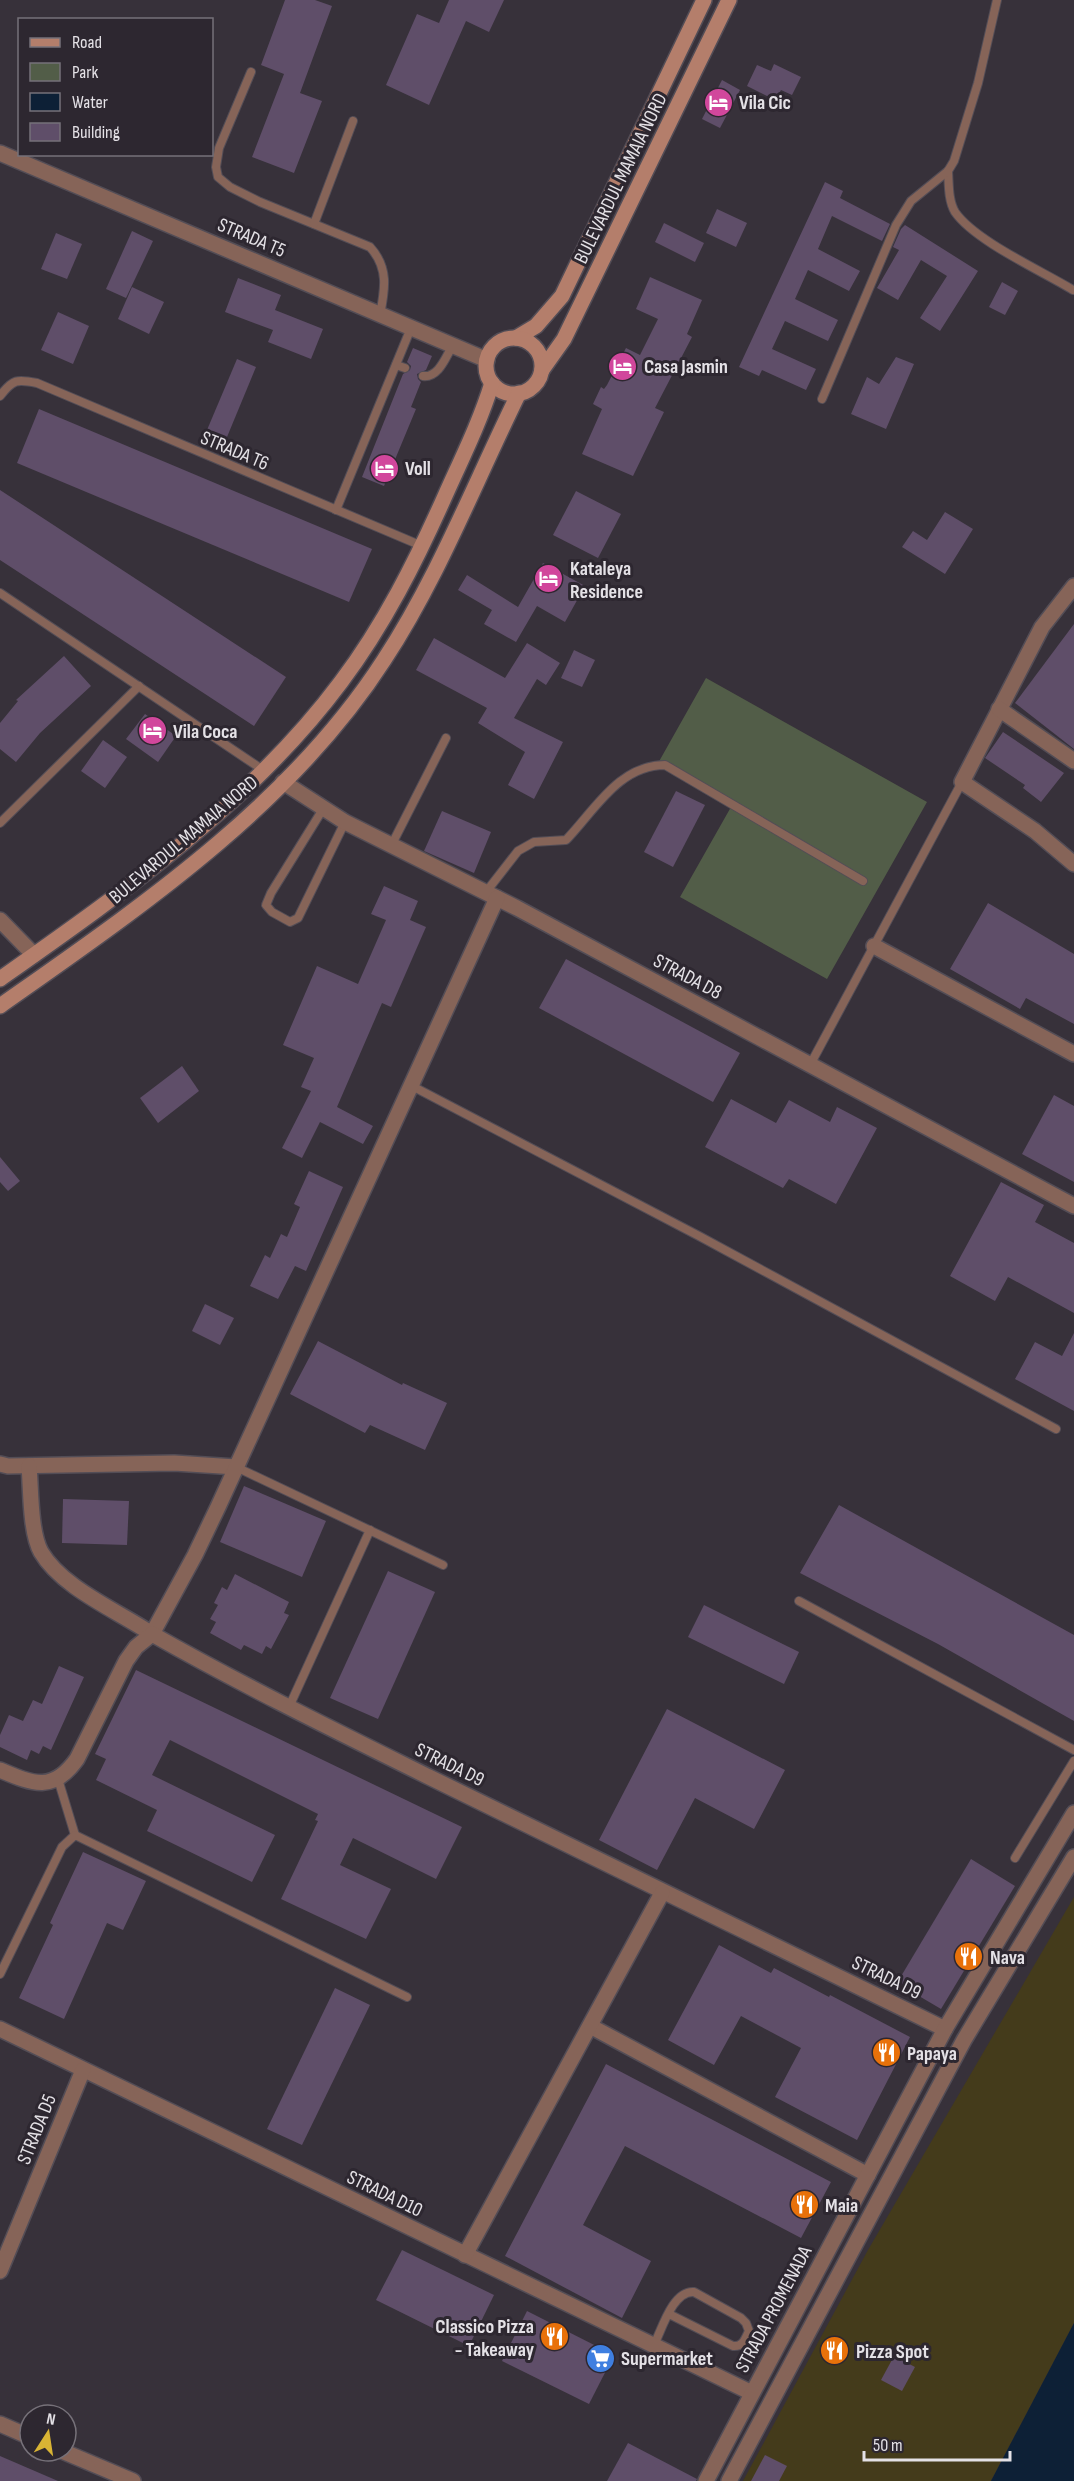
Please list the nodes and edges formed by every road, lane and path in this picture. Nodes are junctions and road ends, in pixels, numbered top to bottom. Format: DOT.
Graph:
graph roads {
  1 [pos="704,0"];
  2 [pos="729,0"];
  3 [pos="997,0"];
  4 [pos="250,72"];
  5 [pos="353,121"];
  6 [pos="0,153"];
  7 [pos="948,171"];
  8 [pos="314,224"];
  9 [pos="1073,290"];
  10 [pos="380,315"];
  11 [pos="411,328"];
  12 [pos="516,338"];
  13 [pos="453,345"];
  14 [pos="487,360"];
  15 [pos="396,365"];
  16 [pos="405,369"];
  17 [pos="542,370"];
  18 [pos="423,376"];
  19 [pos="492,383"];
  20 [pos="519,393"];
  21 [pos="0,396"];
  22 [pos="822,399"];
  23 [pos="336,510"];
  24 [pos="422,546"];
  25 [pos="1074,586"];
  26 [pos="0,593"];
  27 [pos="139,686"];
  28 [pos="999,709"];
  29 [pos="446,738"];
  30 [pos="1074,760"];
  31 [pos="263,770"];
  32 [pos="283,782"];
  33 [pos="962,782"];
  34 [pos="323,809"];
  35 [pos="345,822"];
  36 [pos="0,824"];
  37 [pos="391,846"];
  38 [pos="1074,864"];
  39 [pos="863,881"];
  40 [pos="492,895"];
  41 [pos="0,920"];
  42 [pos="874,946"];
  43 [pos="34,955"];
  44 [pos="0,979"];
  45 [pos="0,1006"];
  46 [pos="1074,1054"];
  47 [pos="810,1065"];
  48 [pos="412,1086"];
  49 [pos="1074,1206"];
  50 [pos="1056,1429"];
  51 [pos="0,1464"];
  52 [pos="29,1466"];
  53 [pos="236,1467"];
  54 [pos="370,1530"];
  55 [pos="443,1565"];
  56 [pos="799,1601"];
  57 [pos="152,1634"];
  58 [pos="289,1707"];
  59 [pos="1074,1749"];
  60 [pos="1074,1761"];
  61 [pos="0,1770"];
  62 [pos="58,1779"];
  63 [pos="1074,1813"];
  64 [pos="75,1834"];
  65 [pos="1074,1857"];
  66 [pos="1015,1858"];
  67 [pos="662,1893"];
  68 [pos="0,1974"];
  69 [pos="407,1996"];
  70 [pos="590,2026"];
  71 [pos="0,2029"];
  72 [pos="945,2029"];
  73 [pos="83,2070"];
  74 [pos="868,2175"];
  75 [pos="465,2255"];
  76 [pos="0,2271"];
  77 [pos="669,2314"];
  78 [pos="654,2346"];
  79 [pos="752,2393"];
  80 [pos="0,2424"];
  81 [pos="18,2432"];
  82 [pos="78,2458"];
  83 [pos="133,2481"];
  84 [pos="706,2481"];
  85 [pos="729,2481"];
  1 -- 12 [label="main road, BULEVARDUL MAMAIA NORD"];
  2 -- 17 [label="main road, BULEVARDUL MAMAIA NORD"];
  3 -- 7 [label="lane"];
  4 -- 8 [label="lane"];
  5 -- 8 [label="lane"];
  6 -- 10 [label="street, STRADA T5"];
  7 -- 9 [label="lane"];
  7 -- 22 [label="lane"];
  8 -- 10 [label="lane"];
  10 -- 11 [label="street, STRADA T5"];
  11 -- 13 [label="street, STRADA T5"];
  11 -- 15 [label="lane"];
  12 -- 14 [label="main road"];
  12 -- 17 [label="main road"];
  13 -- 14 [label="street, STRADA T5"];
  13 -- 18 [label="lane"];
  14 -- 19 [label="main road"];
  15 -- 16 [label="lane"];
  15 -- 23 [label="lane"];
  17 -- 20 [label="main road"];
  19 -- 20 [label="main road"];
  19 -- 24 [label="main road, BULEVARDUL MAMAIA NORD"];
  20 -- 32 [label="main road, BULEVARDUL MAMAIA NORD"];
  21 -- 23 [label="lane, STRADA T6"];
  23 -- 24 [label="lane, STRADA T6"];
  24 -- 31 [label="main road, BULEVARDUL MAMAIA NORD"];
  25 -- 28 [label="street"];
  26 -- 27 [label="lane"];
  27 -- 31 [label="lane"];
  27 -- 36 [label="lane"];
  28 -- 30 [label="street"];
  28 -- 33 [label="street"];
  29 -- 37 [label="lane"];
  31 -- 43 [label="main road, BULEVARDUL MAMAIA NORD"];
  32 -- 34 [label="street, STRADA D8"];
  32 -- 45 [label="main road, BULEVARDUL MAMAIA NORD"];
  33 -- 38 [label="street"];
  33 -- 42 [label="lane"];
  34 -- 35 [label="street, STRADA D8"];
  34 -- 35 [label="lane"];
  35 -- 37 [label="street, STRADA D8"];
  37 -- 40 [label="street, STRADA D8"];
  39 -- 40 [label="lane"];
  40 -- 47 [label="street, STRADA D8"];
  40 -- 48 [label="street"];
  41 -- 43 [label="street"];
  42 -- 46 [label="street"];
  42 -- 47 [label="lane"];
  43 -- 44 [label="main road, BULEVARDUL MAMAIA NORD"];
  47 -- 49 [label="street, STRADA D8"];
  48 -- 50 [label="lane"];
  48 -- 53 [label="street"];
  51 -- 52 [label="street"];
  52 -- 53 [label="street"];
  52 -- 57 [label="street, STRADA D9"];
  53 -- 54 [label="lane"];
  53 -- 57 [label="street"];
  54 -- 55 [label="lane"];
  54 -- 58 [label="lane"];
  56 -- 59 [label="lane"];
  57 -- 58 [label="street, STRADA D9"];
  57 -- 62 [label="street"];
  58 -- 67 [label="street, STRADA D9"];
  60 -- 66 [label="lane"];
  61 -- 62 [label="street"];
  62 -- 64 [label="lane"];
  63 -- 72 [label="street, STRADA PROMENADA"];
  64 -- 68 [label="lane"];
  64 -- 69 [label="lane"];
  65 -- 85 [label="street"];
  67 -- 70 [label="street"];
  67 -- 72 [label="street, STRADA D9"];
  70 -- 74 [label="street"];
  70 -- 75 [label="street"];
  71 -- 73 [label="street, STRADA D10"];
  72 -- 74 [label="street, STRADA PROMENADA"];
  73 -- 75 [label="street, STRADA D10"];
  73 -- 76 [label="street, STRADA D5"];
  74 -- 79 [label="street, STRADA PROMENADA"];
  75 -- 78 [label="street, STRADA D10"];
  77 -- 77 [label="lane"];
  77 -- 78 [label="lane"];
  78 -- 79 [label="street, STRADA D10"];
  79 -- 84 [label="street, STRADA PROMENADA"];
  80 -- 81 [label="street"];
  82 -- 83 [label="street"];
}
